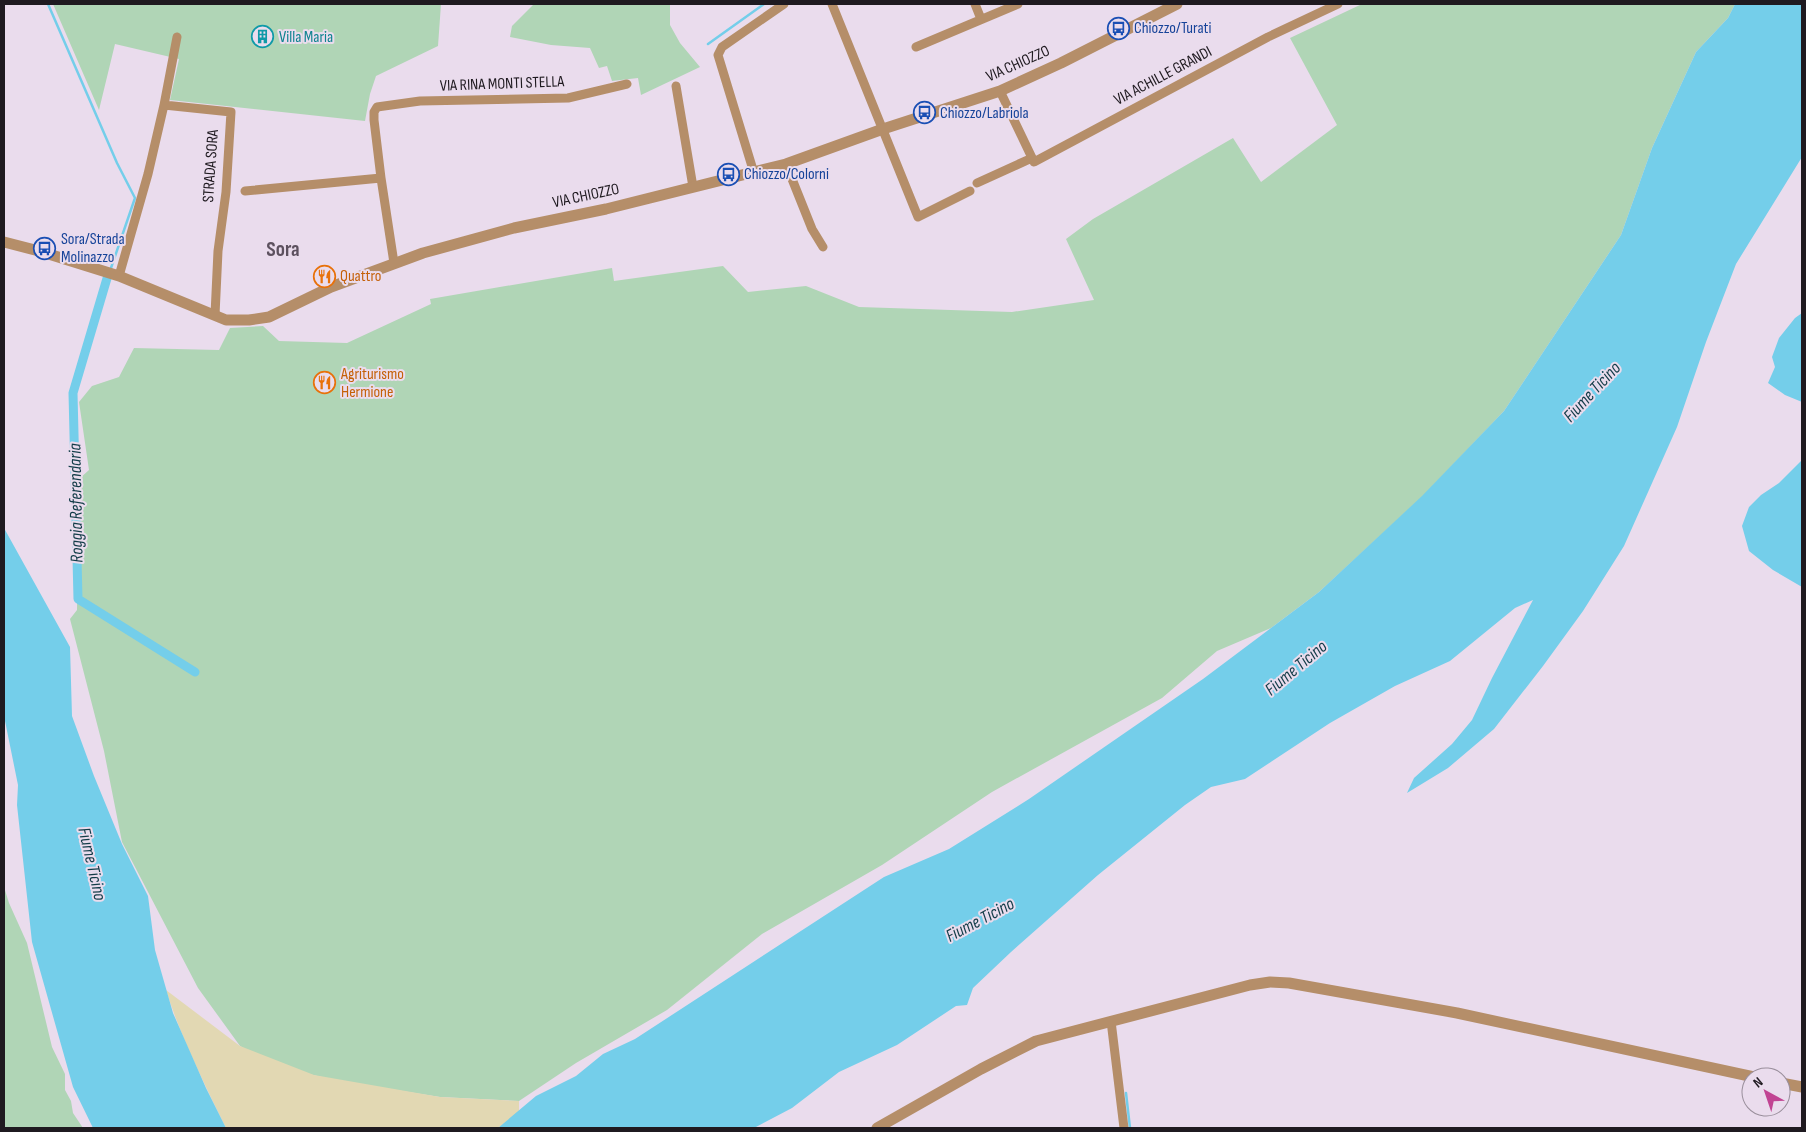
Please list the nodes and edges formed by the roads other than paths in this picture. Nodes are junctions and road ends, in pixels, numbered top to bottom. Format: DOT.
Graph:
graph roads {
  1 [pos="784,4"];
  2 [pos="832,4"];
  3 [pos="974,4"];
  4 [pos="1018,4"];
  5 [pos="1177,4"];
  6 [pos="1338,4"];
  7 [pos="1158,8"];
  8 [pos="981,19"];
  9 [pos="177,37"];
  10 [pos="916,47"];
  11 [pos="627,84"];
  12 [pos="676,86"];
  13 [pos="1000,91"];
  14 [pos="164,105"];
  15 [pos="883,129"];
  16 [pos="1032,158"];
  17 [pos="786,164"];
  18 [pos="754,173"];
  19 [pos="381,178"];
  20 [pos="977,183"];
  21 [pos="694,188"];
  22 [pos="245,191"];
  23 [pos="970,191"];
  24 [pos="4,242"];
  25 [pos="823,247"];
  26 [pos="394,263"];
  27 [pos="119,276"];
  28 [pos="216,315"];
  29 [pos="1111,1021"];
  30 [pos="1741,1074"];
  31 [pos="877,1128"];
  32 [pos="1124,1128"];
  1 -- 18 [label="street"];
  2 -- 15 [label="street"];
  3 -- 8 [label="street"];
  4 -- 8 [label="street"];
  5 -- 7 [label="street, VIA CHIOZZO"];
  6 -- 16 [label="street, VIA ACHILLE GRANDI"];
  7 -- 13 [label="street, VIA CHIOZZO"];
  8 -- 10 [label="street"];
  9 -- 14 [label="street"];
  11 -- 19 [label="street, VIA RINA MONTI STELLA"];
  12 -- 21 [label="street"];
  13 -- 15 [label="street, VIA CHIOZZO"];
  13 -- 16 [label="street"];
  14 -- 27 [label="street"];
  14 -- 28 [label="street, STRADA SORA"];
  15 -- 17 [label="street, VIA CHIOZZO"];
  15 -- 23 [label="street"];
  16 -- 20 [label="street, VIA ACHILLE GRANDI"];
  17 -- 18 [label="street, VIA CHIOZZO"];
  17 -- 25 [label="street"];
  18 -- 21 [label="street, VIA CHIOZZO"];
  19 -- 22 [label="street"];
  19 -- 26 [label="street"];
  21 -- 26 [label="street, VIA CHIOZZO"];
  24 -- 27 [label="street"];
  26 -- 28 [label="street"];
  27 -- 28 [label="street"];
  29 -- 30 [label="street"];
  29 -- 31 [label="street"];
  29 -- 32 [label="street"];
}
